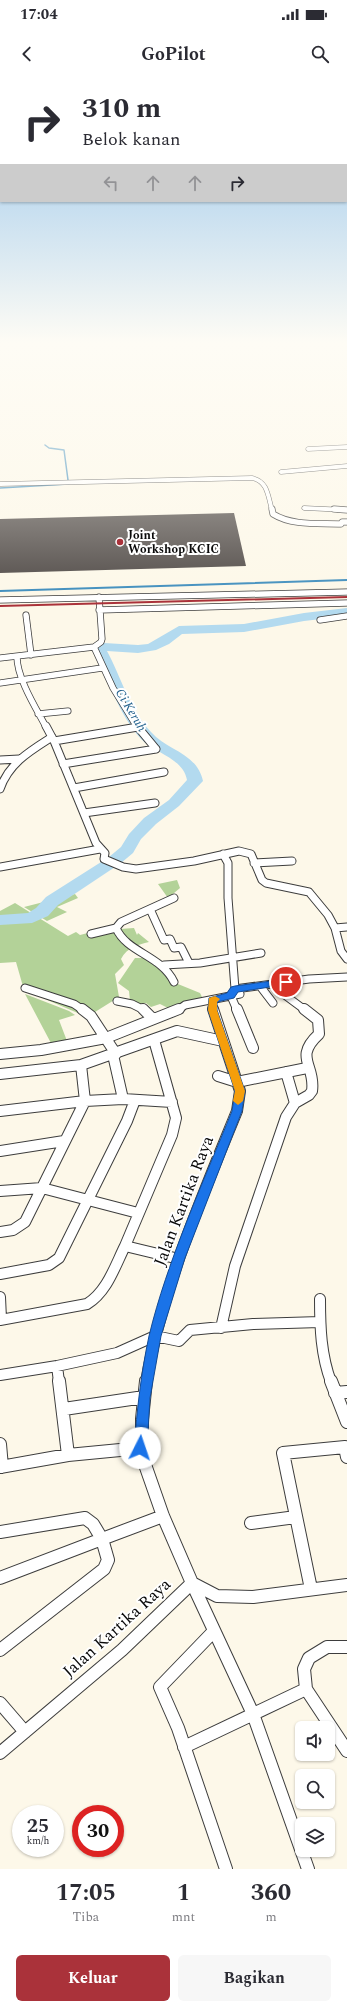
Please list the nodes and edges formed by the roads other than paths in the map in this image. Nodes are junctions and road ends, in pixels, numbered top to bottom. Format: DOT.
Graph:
graph roads {
  1 [pos="347,447"];
  2 [pos="308,449"];
  3 [pos="347,466"];
  4 [pos="281,472"];
  5 [pos="0,484"];
  6 [pos="304,508"];
  7 [pos="347,510"];
  8 [pos="344,523"];
  9 [pos="347,592"];
  10 [pos="98,597"];
  11 [pos="0,600"];
  12 [pos="347,603"];
  13 [pos="99,610"];
  14 [pos="26,615"];
  15 [pos="347,616"];
  16 [pos="320,620"];
  17 [pos="94,647"];
  18 [pos="31,655"];
  19 [pos="17,657"];
  20 [pos="0,658"];
  21 [pos="102,668"];
  22 [pos="25,679"];
  23 [pos="0,683"];
  24 [pos="68,711"];
  25 [pos="38,714"];
  26 [pos="138,727"];
  27 [pos="53,739"];
  28 [pos="19,759"];
  29 [pos="0,760"];
  30 [pos="64,764"];
  31 [pos="164,772"];
  32 [pos="2,777"];
  33 [pos="74,788"];
  34 [pos="0,789"];
  35 [pos="155,803"];
  36 [pos="84,813"];
  37 [pos="100,849"];
  38 [pos="223,854"];
  39 [pos="292,861"];
  40 [pos="254,864"];
  41 [pos="0,867"];
  42 [pos="174,898"];
  43 [pos="150,909"];
  44 [pos="116,928"];
  45 [pos="334,928"];
  46 [pos="347,928"];
  47 [pos="91,934"];
  48 [pos="344,951"];
  49 [pos="261,953"];
  50 [pos="232,956"];
  51 [pos="347,959"];
  52 [pos="189,963"];
  53 [pos="164,965"];
  54 [pos="347,977"];
  55 [pos="174,982"];
  56 [pos="276,985"];
  57 [pos="25,988"];
  58 [pos="261,988"];
  59 [pos="234,993"];
  60 [pos="212,1000"];
  61 [pos="117,1001"];
  62 [pos="273,1003"];
  63 [pos="151,1016"];
  64 [pos="104,1034"];
  65 [pos="154,1040"];
  66 [pos="223,1041"];
  67 [pos="253,1048"];
  68 [pos="0,1054"];
  69 [pos="114,1055"];
  70 [pos="81,1065"];
  71 [pos="307,1068"];
  72 [pos="286,1072"];
  73 [pos="0,1074"];
  74 [pos="218,1076"];
  75 [pos="237,1082"];
  76 [pos="123,1100"];
  77 [pos="135,1100"];
  78 [pos="85,1101"];
  79 [pos="172,1102"];
  80 [pos="295,1103"];
  81 [pos="0,1111"];
  82 [pos="64,1141"];
  83 [pos="0,1151"];
  84 [pos="42,1188"];
  85 [pos="0,1192"];
  86 [pos="89,1200"];
  87 [pos="138,1213"];
  88 [pos="0,1232"];
  89 [pos="125,1246"];
  90 [pos="179,1258"];
  91 [pos="0,1274"];
  92 [pos="0,1297"];
  93 [pos="320,1299"];
  94 [pos="1,1319"];
  95 [pos="320,1322"];
  96 [pos="221,1328"];
  97 [pos="155,1336"];
  98 [pos="57,1366"];
  99 [pos="0,1375"];
  100 [pos="347,1392"];
  101 [pos="335,1393"];
  102 [pos="144,1398"];
  103 [pos="64,1409"];
  104 [pos="347,1422"];
  105 [pos="0,1444"];
  106 [pos="140,1448"];
  107 [pos="68,1456"];
  108 [pos="347,1457"];
  109 [pos="1,1467"];
  110 [pos="163,1516"];
  111 [pos="296,1517"];
  112 [pos="251,1523"];
  113 [pos="0,1532"];
  114 [pos="102,1539"];
  115 [pos="0,1578"];
  116 [pos="192,1583"];
  117 [pos="347,1585"];
  118 [pos="311,1589"];
  119 [pos="214,1631"];
  120 [pos="347,1647"];
  121 [pos="0,1650"];
  122 [pos="306,1689"];
  123 [pos="0,1703"];
  124 [pos="253,1714"];
  125 [pos="25,1732"];
  126 [pos="184,1747"];
  127 [pos="347,1751"];
  128 [pos="0,1753"];
  129 [pos="226,1869"];
  130 [pos="308,1869"];
  1 -- 2 [label="street"];
  3 -- 4 [label="street"];
  5 -- 8 [label="street"];
  6 -- 7 [label="street"];
  7 -- 8 [label="street"];
  9 -- 10 [label="street"];
  10 -- 11 [label="street"];
  10 -- 13 [label="street"];
  12 -- 13 [label="street"];
  13 -- 17 [label="street"];
  14 -- 18 [label="street"];
  15 -- 16 [label="street"];
  17 -- 18 [label="street"];
  17 -- 21 [label="street"];
  18 -- 19 [label="street"];
  19 -- 20 [label="street"];
  19 -- 22 [label="street"];
  21 -- 22 [label="street"];
  21 -- 26 [label="street"];
  22 -- 23 [label="street"];
  22 -- 25 [label="street"];
  24 -- 25 [label="street"];
  25 -- 27 [label="street"];
  26 -- 27 [label="street"];
  26 -- 30 [label="street"];
  27 -- 28 [label="street"];
  27 -- 30 [label="street"];
  28 -- 29 [label="street"];
  28 -- 32 [label="street"];
  30 -- 33 [label="street"];
  31 -- 33 [label="street"];
  32 -- 34 [label="street"];
  33 -- 36 [label="street"];
  35 -- 36 [label="street"];
  36 -- 37 [label="street"];
  37 -- 38 [label="street"];
  37 -- 41 [label="street"];
  38 -- 40 [label="street"];
  38 -- 50 [label="street"];
  39 -- 40 [label="street"];
  40 -- 45 [label="street"];
  42 -- 43 [label="street"];
  43 -- 44 [label="street"];
  43 -- 52 [label="street"];
  44 -- 47 [label="street"];
  44 -- 53 [label="street"];
  45 -- 46 [label="street"];
  45 -- 48 [label="street"];
  48 -- 51 [label="street"];
  49 -- 50 [label="street"];
  50 -- 52 [label="street"];
  50 -- 59 [label="street"];
  52 -- 53 [label="street"];
  53 -- 55 [label="street"];
  54 -- 56 [label="street"];
  56 -- 58 [label="street"];
  56 -- 71 [label="street"];
  57 -- 64 [label="street"];
  58 -- 59 [label="street"];
  58 -- 62 [label="street"];
  59 -- 60 [label="street"];
  59 -- 67 [label="street"];
  60 -- 63 [label="street"];
  60 -- 66 [label="street, Jalan Kartika Raya"];
  61 -- 63 [label="street"];
  63 -- 64 [label="street"];
  64 -- 68 [label="street"];
  64 -- 69 [label="street"];
  65 -- 66 [label="street"];
  65 -- 69 [label="street"];
  65 -- 79 [label="street"];
  66 -- 75 [label="street, Jalan Kartika Raya"];
  69 -- 70 [label="street"];
  69 -- 76 [label="street"];
  70 -- 73 [label="street"];
  70 -- 78 [label="street"];
  71 -- 72 [label="street"];
  71 -- 80 [label="street"];
  72 -- 75 [label="street"];
  72 -- 80 [label="street"];
  74 -- 75 [label="street"];
  75 -- 90 [label="street, Jalan Kartika Raya"];
  76 -- 77 [label="street"];
  76 -- 78 [label="street"];
  77 -- 79 [label="street"];
  77 -- 86 [label="street"];
  78 -- 81 [label="street"];
  78 -- 82 [label="street"];
  79 -- 87 [label="street"];
  80 -- 96 [label="street"];
  82 -- 83 [label="street"];
  82 -- 84 [label="street"];
  84 -- 85 [label="street"];
  84 -- 86 [label="street"];
  84 -- 88 [label="street"];
  86 -- 87 [label="street"];
  86 -- 91 [label="street"];
  87 -- 89 [label="street"];
  89 -- 90 [label="street"];
  89 -- 94 [label="street"];
  90 -- 97 [label="street, Jalan Kartika Raya"];
  92 -- 94 [label="street"];
  93 -- 95 [label="street"];
  95 -- 96 [label="street"];
  95 -- 101 [label="street"];
  96 -- 97 [label="street"];
  97 -- 98 [label="street"];
  97 -- 102 [label="street, Jalan Kartika Raya"];
  98 -- 99 [label="street"];
  98 -- 103 [label="street"];
  100 -- 101 [label="street"];
  101 -- 104 [label="street"];
  102 -- 103 [label="street"];
  102 -- 106 [label="street, Jalan Kartika Raya"];
  103 -- 107 [label="street"];
  105 -- 109 [label="street"];
  106 -- 107 [label="street"];
  106 -- 110 [label="street, Jalan Kartika Raya"];
  107 -- 109 [label="street"];
  108 -- 111 [label="street"];
  110 -- 114 [label="street"];
  110 -- 116 [label="street, Jalan Kartika Raya"];
  111 -- 112 [label="street"];
  111 -- 118 [label="street"];
  113 -- 114 [label="street"];
  114 -- 115 [label="street"];
  114 -- 121 [label="street"];
  116 -- 118 [label="street"];
  116 -- 119 [label="street"];
  116 -- 125 [label="street, Jalan Kartika Raya"];
  117 -- 118 [label="street"];
  119 -- 124 [label="street"];
  119 -- 126 [label="street"];
  120 -- 122 [label="street"];
  122 -- 124 [label="street"];
  122 -- 127 [label="street"];
  123 -- 125 [label="street"];
  124 -- 126 [label="street"];
  124 -- 130 [label="street"];
  125 -- 128 [label="street, Jalan Kartika Raya"];
  126 -- 129 [label="street"];
}
